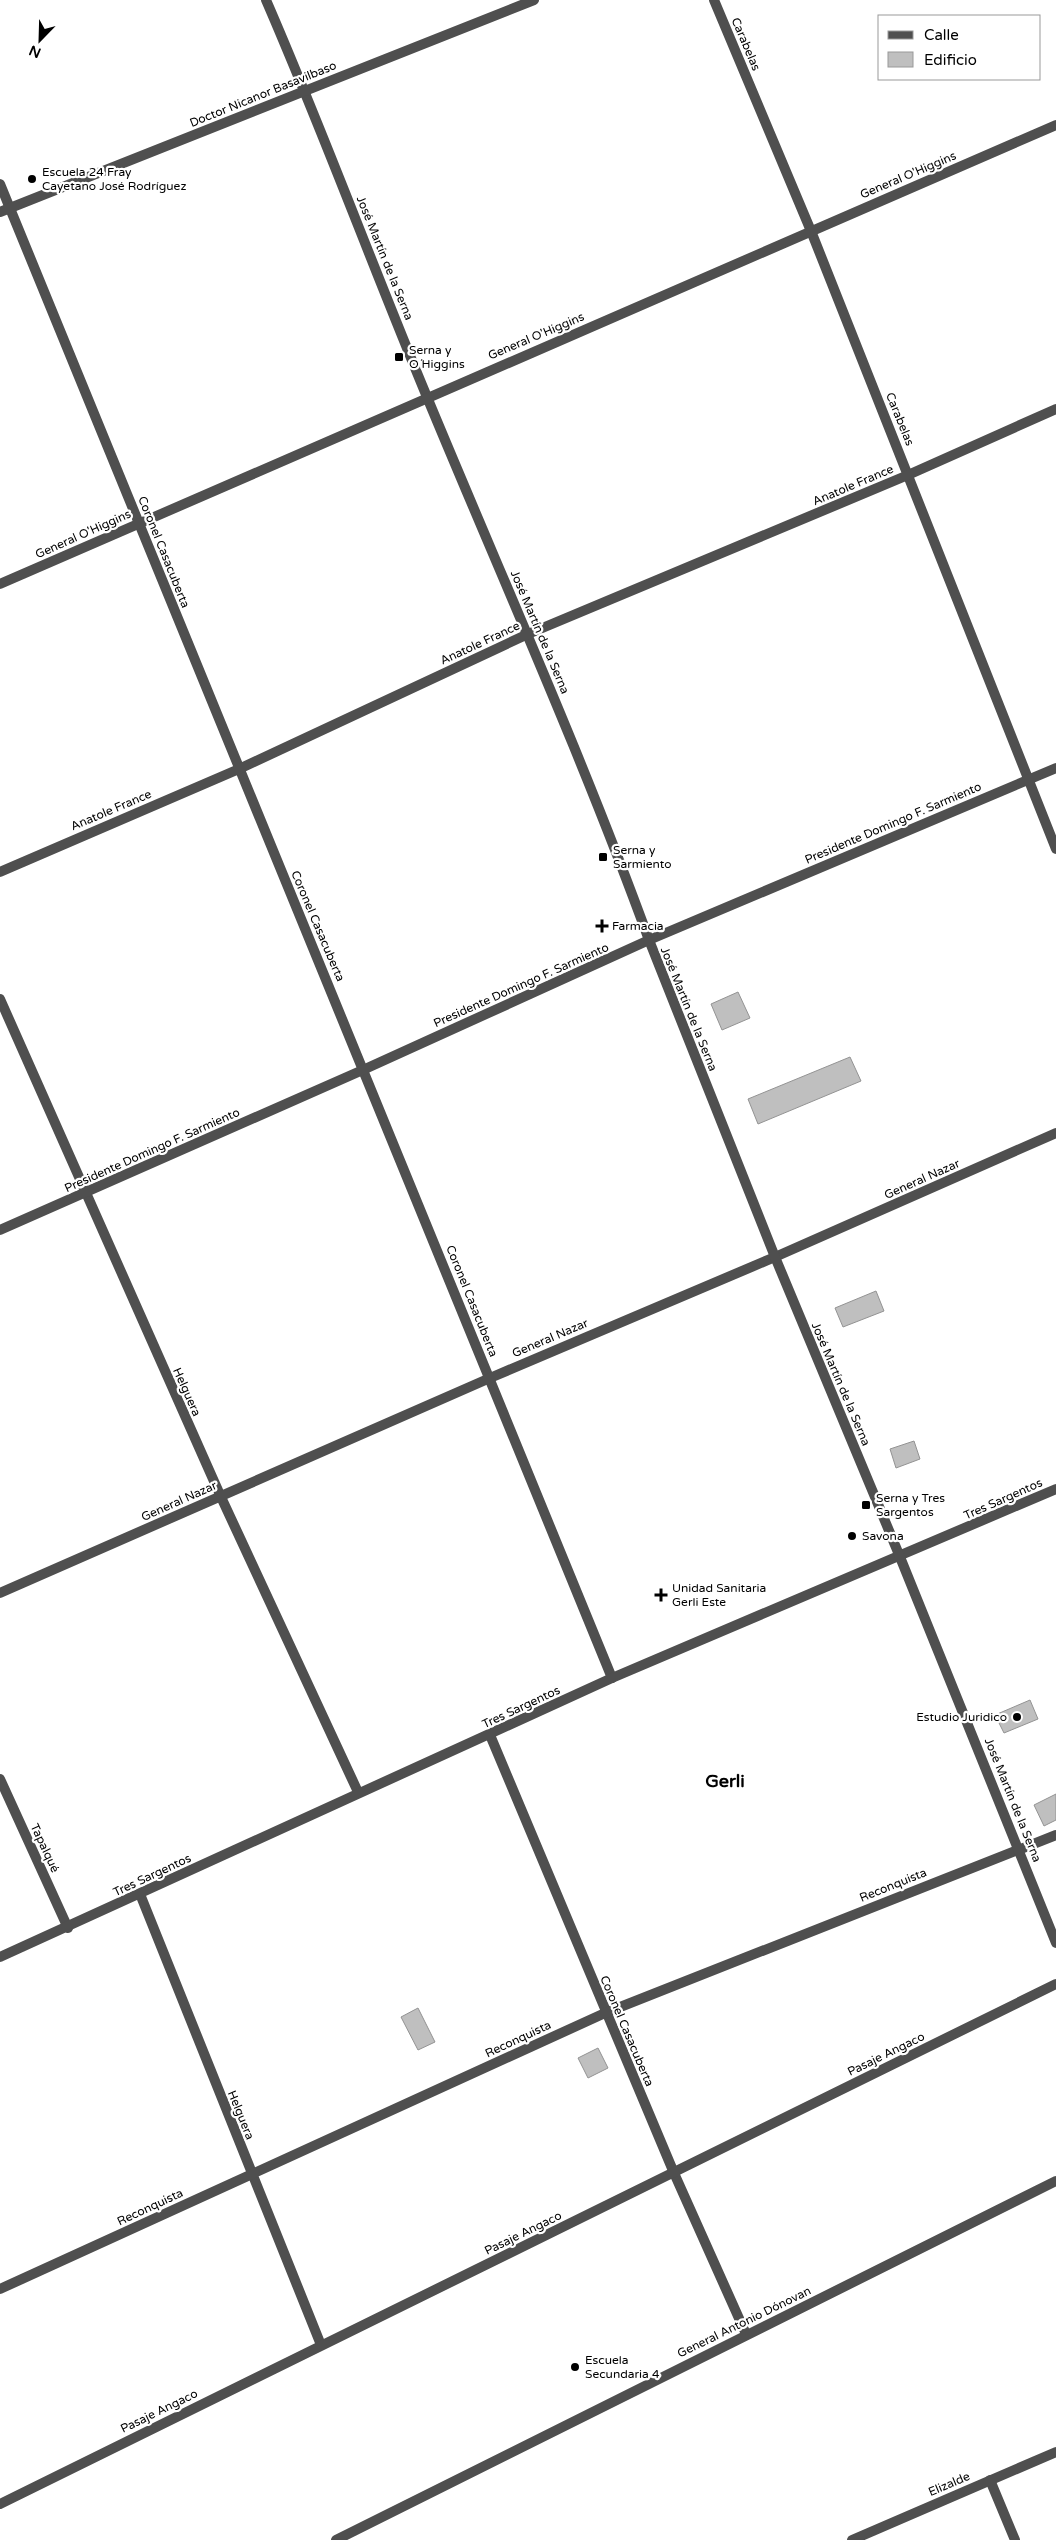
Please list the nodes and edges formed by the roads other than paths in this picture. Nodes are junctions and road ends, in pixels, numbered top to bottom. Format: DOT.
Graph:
graph roads {
  1 [pos="266,0"];
  2 [pos="534,0"];
  3 [pos="714,0"];
  4 [pos="305,91"];
  5 [pos="1056,125"];
  6 [pos="0,184"];
  7 [pos="5,210"];
  8 [pos="811,231"];
  9 [pos="427,397"];
  10 [pos="1056,409"];
  11 [pos="908,475"];
  12 [pos="138,523"];
  13 [pos="0,584"];
  14 [pos="528,634"];
  15 [pos="239,768"];
  16 [pos="1056,768"];
  17 [pos="1028,780"];
  18 [pos="1056,849"];
  19 [pos="0,872"];
  20 [pos="649,940"];
  21 [pos="0,999"];
  22 [pos="365,1070"];
  23 [pos="1056,1133"];
  24 [pos="84,1194"];
  25 [pos="0,1230"];
  26 [pos="775,1257"];
  27 [pos="490,1378"];
  28 [pos="1056,1489"];
  29 [pos="220,1497"];
  30 [pos="900,1557"];
  31 [pos="0,1593"];
  32 [pos="612,1678"];
  33 [pos="490,1735"];
  34 [pos="0,1779"];
  35 [pos="358,1792"];
  36 [pos="1056,1834"];
  37 [pos="1020,1849"];
  38 [pos="140,1894"];
  39 [pos="68,1928"];
  40 [pos="1056,1943"];
  41 [pos="0,1957"];
  42 [pos="1056,1984"];
  43 [pos="605,2013"];
  44 [pos="674,2173"];
  45 [pos="251,2175"];
  46 [pos="1056,2181"];
  47 [pos="0,2289"];
  48 [pos="746,2334"];
  49 [pos="320,2345"];
  50 [pos="1056,2452"];
  51 [pos="990,2480"];
  52 [pos="0,2504"];
  53 [pos="336,2540"];
  54 [pos="852,2540"];
  55 [pos="1015,2540"];
  1 -- 4 [label="street, José Martín de la Serna"];
  2 -- 4 [label="street, Doctor Nicanor Basavilbaso"];
  3 -- 8 [label="street, Carabelas"];
  4 -- 7 [label="street, Doctor Nicanor Basavilbaso"];
  4 -- 9 [label="street, José Martín de la Serna"];
  5 -- 8 [label="street, General O'Higgins"];
  6 -- 7 [label="street, Coronel Casacuberta"];
  7 -- 12 [label="street, Coronel Casacuberta"];
  8 -- 9 [label="street, General O'Higgins"];
  8 -- 11 [label="street, Carabelas"];
  9 -- 12 [label="street, General O'Higgins"];
  9 -- 14 [label="street, José Martín de la Serna"];
  10 -- 11 [label="street, Anatole France"];
  11 -- 14 [label="street, Anatole France"];
  11 -- 17 [label="street, Carabelas"];
  12 -- 13 [label="street, General O'Higgins"];
  12 -- 15 [label="street, Coronel Casacuberta"];
  14 -- 15 [label="street, Anatole France"];
  14 -- 20 [label="street, José Martín de la Serna"];
  15 -- 19 [label="street, Anatole France"];
  15 -- 22 [label="street, Coronel Casacuberta"];
  16 -- 17 [label="street, Presidente Domingo F. Sarmiento"];
  17 -- 18 [label="street, Carabelas"];
  17 -- 20 [label="street, Presidente Domingo F. Sarmiento"];
  20 -- 22 [label="street, Presidente Domingo F. Sarmiento"];
  20 -- 26 [label="street, José Martín de la Serna"];
  21 -- 24 [label="street, Helguera"];
  22 -- 24 [label="street, Presidente Domingo F. Sarmiento"];
  22 -- 27 [label="street, Coronel Casacuberta"];
  23 -- 26 [label="street, General Nazar"];
  24 -- 25 [label="street, Presidente Domingo F. Sarmiento"];
  24 -- 29 [label="street, Helguera"];
  26 -- 27 [label="street, General Nazar"];
  26 -- 30 [label="street, José Martín de la Serna"];
  27 -- 29 [label="street, General Nazar"];
  27 -- 32 [label="street, Coronel Casacuberta"];
  28 -- 30 [label="street, Tres Sargentos"];
  29 -- 31 [label="street, General Nazar"];
  29 -- 35 [label="street, Helguera"];
  30 -- 32 [label="street, Tres Sargentos"];
  30 -- 37 [label="street, José Martín de la Serna"];
  32 -- 33 [label="street, Tres Sargentos"];
  33 -- 35 [label="street, Tres Sargentos"];
  33 -- 43 [label="street, Coronel Casacuberta"];
  34 -- 39 [label="street, Tapalqué"];
  35 -- 38 [label="street, Tres Sargentos"];
  36 -- 37 [label="street, Reconquista"];
  37 -- 40 [label="street, José Martín de la Serna"];
  37 -- 43 [label="street, Reconquista"];
  38 -- 39 [label="street, Tres Sargentos"];
  38 -- 45 [label="street, Helguera"];
  39 -- 41 [label="street, Tres Sargentos"];
  42 -- 44 [label="street, Pasaje Angaco"];
  43 -- 44 [label="street, Coronel Casacuberta"];
  43 -- 45 [label="street, Reconquista"];
  44 -- 48 [label="street, Coronel Casacuberta"];
  44 -- 49 [label="street, Pasaje Angaco"];
  45 -- 47 [label="street, Reconquista"];
  45 -- 49 [label="street, Helguera"];
  46 -- 48 [label="street, General Antonio Dónovan"];
  48 -- 53 [label="street, General Antonio Dónovan"];
  49 -- 52 [label="street, Pasaje Angaco"];
  50 -- 51 [label="street, Elizalde"];
  51 -- 54 [label="street, Elizalde"];
  51 -- 55 [label="street"];
}
